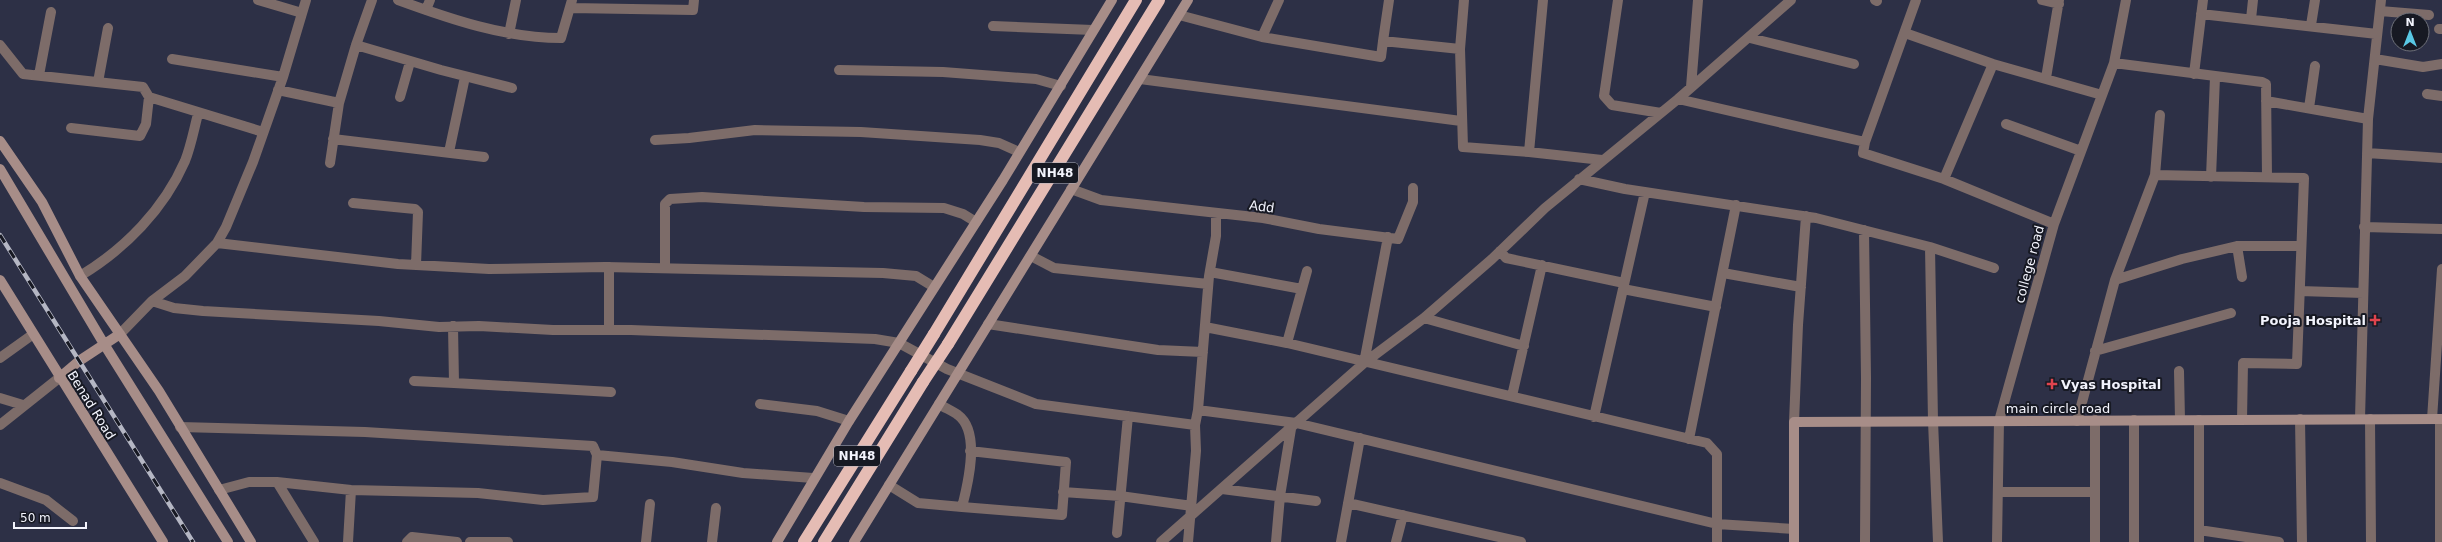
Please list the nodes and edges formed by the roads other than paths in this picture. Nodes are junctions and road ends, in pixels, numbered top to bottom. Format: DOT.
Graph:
graph roads {
  1 [pos="258,0"];
  2 [pos="306,0"];
  3 [pos="372,0"];
  4 [pos="398,0"];
  5 [pos="430,0"];
  6 [pos="516,0"];
  7 [pos="694,0"];
  8 [pos="1112,0"];
  9 [pos="1136,0"];
  10 [pos="1159,0"];
  11 [pos="1188,0"];
  12 [pos="1279,0"];
  13 [pos="1389,0"];
  14 [pos="1464,0"];
  15 [pos="1543,0"];
  16 [pos="1618,0"];
  17 [pos="1698,0"];
  18 [pos="1791,0"];
  19 [pos="1916,0"];
  20 [pos="2042,0"];
  21 [pos="2126,0"];
  22 [pos="2203,0"];
  23 [pos="2253,0"];
  24 [pos="2315,0"];
  25 [pos="2382,0"];
  26 [pos="2059,2"];
  27 [pos="571,4"];
  28 [pos="637,4"];
  29 [pos="426,10"];
  30 [pos="2380,11"];
  31 [pos="51,12"];
  32 [pos="2392,12"];
  33 [pos="302,13"];
  34 [pos="2202,14"];
  35 [pos="1178,15"];
  36 [pos="2251,19"];
  37 [pos="2311,25"];
  38 [pos="993,26"];
  39 [pos="108,28"];
  40 [pos="1093,30"];
  41 [pos="1905,33"];
  42 [pos="509,34"];
  43 [pos="2377,34"];
  44 [pos="1262,37"];
  45 [pos="1750,38"];
  46 [pos="1383,41"];
  47 [pos="0,45"];
  48 [pos="356,45"];
  49 [pos="1460,49"];
  50 [pos="172,59"];
  51 [pos="2375,59"];
  52 [pos="410,62"];
  53 [pos="2114,63"];
  54 [pos="1854,64"];
  55 [pos="1993,64"];
  56 [pos="2442,64"];
  57 [pos="2314,66"];
  58 [pos="840,70"];
  59 [pos="2194,74"];
  60 [pos="39,75"];
  61 [pos="283,77"];
  62 [pos="465,77"];
  63 [pos="2215,77"];
  64 [pos="2046,78"];
  65 [pos="1140,79"];
  66 [pos="98,82"];
  67 [pos="1061,86"];
  68 [pos="1691,87"];
  69 [pos="512,88"];
  70 [pos="278,90"];
  71 [pos="2427,94"];
  72 [pos="2102,95"];
  73 [pos="2442,96"];
  74 [pos="149,97"];
  75 [pos="400,97"];
  76 [pos="1678,99"];
  77 [pos="2266,101"];
  78 [pos="339,104"];
  79 [pos="2309,108"];
  80 [pos="1661,113"];
  81 [pos="198,114"];
  82 [pos="2160,115"];
  83 [pos="2368,119"];
  84 [pos="1461,121"];
  85 [pos="2006,124"];
  86 [pos="71,128"];
  87 [pos="263,132"];
  88 [pos="333,139"];
  89 [pos="655,140"];
  90 [pos="0,141"];
  91 [pos="1865,142"];
  92 [pos="2081,151"];
  93 [pos="448,152"];
  94 [pos="1019,152"];
  95 [pos="1529,152"];
  96 [pos="2367,154"];
  97 [pos="484,157"];
  98 [pos="2442,158"];
  99 [pos="1602,160"];
  100 [pos="330,163"];
  101 [pos="0,169"];
  102 [pos="2155,175"];
  103 [pos="2211,177"];
  104 [pos="2267,177"];
  105 [pos="1579,179"];
  106 [pos="1944,180"];
  107 [pos="1413,188"];
  108 [pos="1071,189"];
  109 [pos="1645,192"];
  110 [pos="353,203"];
  111 [pos="1736,206"];
  112 [pos="1216,214"];
  113 [pos="1806,216"];
  114 [pos="976,222"];
  115 [pos="2054,224"];
  116 [pos="2364,227"];
  117 [pos="2442,229"];
  118 [pos="1864,230"];
  119 [pos="1388,237"];
  120 [pos="217,243"];
  121 [pos="2238,246"];
  122 [pos="2301,246"];
  123 [pos="1930,247"];
  124 [pos="1500,251"];
  125 [pos="1031,256"];
  126 [pos="416,265"];
  127 [pos="1542,265"];
  128 [pos="610,267"];
  129 [pos="665,268"];
  130 [pos="1994,268"];
  131 [pos="2442,269"];
  132 [pos="1307,271"];
  133 [pos="1210,272"];
  134 [pos="1723,273"];
  135 [pos="80,276"];
  136 [pos="2242,277"];
  137 [pos="0,280"];
  138 [pos="2116,280"];
  139 [pos="1208,284"];
  140 [pos="1624,286"];
  141 [pos="934,287"];
  142 [pos="1801,287"];
  143 [pos="1302,289"];
  144 [pos="2300,290"];
  145 [pos="2363,293"];
  146 [pos="152,301"];
  147 [pos="1716,307"];
  148 [pos="2231,313"];
  149 [pos="1424,318"];
  150 [pos="988,324"];
  151 [pos="453,326"];
  152 [pos="1205,327"];
  153 [pos="610,330"];
  154 [pos="120,334"];
  155 [pos="32,335"];
  156 [pos="899,343"];
  157 [pos="1287,343"];
  158 [pos="104,344"];
  159 [pos="1524,346"];
  160 [pos="2095,351"];
  161 [pos="1203,352"];
  162 [pos="0,358"];
  163 [pos="1364,363"];
  164 [pos="2179,372"];
  165 [pos="957,374"];
  166 [pos="59,378"];
  167 [pos="414,381"];
  168 [pos="454,383"];
  169 [pos="611,392"];
  170 [pos="1512,396"];
  171 [pos="0,398"];
  172 [pos="760,404"];
  173 [pos="939,404"];
  174 [pos="23,405"];
  175 [pos="1198,410"];
  176 [pos="1128,416"];
  177 [pos="1594,417"];
  178 [pos="2300,419"];
  179 [pos="2365,419"];
  180 [pos="2438,419"];
  181 [pos="2095,420"];
  182 [pos="2134,420"];
  183 [pos="2180,420"];
  184 [pos="2199,420"];
  185 [pos="2242,420"];
  186 [pos="849,421"];
  187 [pos="1933,421"];
  188 [pos="2000,421"];
  189 [pos="2077,421"];
  190 [pos="1794,422"];
  191 [pos="1865,422"];
  192 [pos="0,425"];
  193 [pos="1195,425"];
  194 [pos="180,426"];
  195 [pos="1293,426"];
  196 [pos="1360,438"];
  197 [pos="1689,439"];
  198 [pos="970,451"];
  199 [pos="597,455"];
  200 [pos="813,478"];
  201 [pos="276,482"];
  202 [pos="0,483"];
  203 [pos="889,485"];
  204 [pos="1222,489"];
  205 [pos="219,490"];
  206 [pos="351,490"];
  207 [pos="1063,492"];
  208 [pos="1998,492"];
  209 [pos="2095,492"];
  210 [pos="1120,496"];
  211 [pos="1280,496"];
  212 [pos="1316,501"];
  213 [pos="1348,503"];
  214 [pos="650,504"];
  215 [pos="962,507"];
  216 [pos="716,508"];
  217 [pos="1192,511"];
  218 [pos="1403,515"];
  219 [pos="73,521"];
  220 [pos="1717,524"];
  221 [pos="1794,529"];
  222 [pos="2199,530"];
  223 [pos="1117,533"];
  224 [pos="163,542"];
  225 [pos="228,542"];
  226 [pos="251,542"];
  227 [pos="314,542"];
  228 [pos="348,542"];
  229 [pos="407,542"];
  230 [pos="457,542"];
  231 [pos="470,542"];
  232 [pos="508,542"];
  233 [pos="646,542"];
  234 [pos="712,542"];
  235 [pos="776,542"];
  236 [pos="804,542"];
  237 [pos="824,542"];
  238 [pos="854,542"];
  239 [pos="1161,542"];
  240 [pos="1188,542"];
  241 [pos="1192,542"];
  242 [pos="1276,542"];
  243 [pos="1341,542"];
  244 [pos="1396,542"];
  245 [pos="1521,542"];
  246 [pos="1717,542"];
  247 [pos="1794,542"];
  248 [pos="1865,542"];
  249 [pos="1938,542"];
  250 [pos="1997,542"];
  251 [pos="2095,542"];
  252 [pos="2134,542"];
  253 [pos="2199,542"];
  254 [pos="2279,542"];
  255 [pos="2302,542"];
  256 [pos="2371,542"];
  257 [pos="2440,542"];
  1 -- 33 [label="street"];
  2 -- 33 [label="street"];
  3 -- 48 [label="street"];
  4 -- 29 [label="street"];
  5 -- 29 [label="street"];
  6 -- 42 [label="street"];
  7 -- 28 [label="street"];
  8 -- 40 [label="street"];
  9 -- 236 [label="highway, NH48, bridge"];
  10 -- 237 [label="highway, NH48, bridge"];
  11 -- 35 [label="street"];
  12 -- 44 [label="street"];
  13 -- 46 [label="street"];
  14 -- 49 [label="street"];
  15 -- 95 [label="street"];
  16 -- 80 [label="street"];
  17 -- 68 [label="street"];
  18 -- 45 [label="street"];
  19 -- 41 [label="street"];
  20 -- 26 [label="street"];
  21 -- 53 [label="street, college road"];
  22 -- 34 [label="street"];
  23 -- 36 [label="street"];
  24 -- 37 [label="street"];
  25 -- 30 [label="street"];
  26 -- 64 [label="street"];
  27 -- 28 [label="street"];
  27 -- 42 [label="street"];
  29 -- 42 [label="street"];
  30 -- 32 [label="street"];
  30 -- 43 [label="street"];
  31 -- 60 [label="street"];
  33 -- 61 [label="street"];
  34 -- 36 [label="street"];
  34 -- 59 [label="street"];
  35 -- 44 [label="street"];
  35 -- 65 [label="street"];
  36 -- 37 [label="street"];
  37 -- 43 [label="street"];
  38 -- 40 [label="street"];
  39 -- 66 [label="street"];
  40 -- 67 [label="street"];
  41 -- 55 [label="street"];
  41 -- 91 [label="street"];
  43 -- 51 [label="street"];
  44 -- 46 [label="street"];
  45 -- 54 [label="street"];
  45 -- 68 [label="street"];
  46 -- 49 [label="street"];
  47 -- 60 [label="street"];
  48 -- 52 [label="street"];
  48 -- 78 [label="street"];
  49 -- 84 [label="street"];
  50 -- 61 [label="street"];
  51 -- 56 [label="street"];
  51 -- 83 [label="street"];
  52 -- 62 [label="street"];
  52 -- 75 [label="street"];
  53 -- 59 [label="street"];
  53 -- 72 [label="street, college road"];
  55 -- 64 [label="street"];
  55 -- 106 [label="street"];
  57 -- 79 [label="street"];
  58 -- 67 [label="street"];
  59 -- 63 [label="street"];
  60 -- 66 [label="street"];
  61 -- 70 [label="street"];
  62 -- 69 [label="street"];
  62 -- 93 [label="street"];
  63 -- 77 [label="street"];
  63 -- 103 [label="street"];
  64 -- 72 [label="street"];
  65 -- 84 [label="street"];
  65 -- 108 [label="street"];
  66 -- 74 [label="street"];
  67 -- 94 [label="street"];
  68 -- 76 [label="street"];
  70 -- 78 [label="street"];
  70 -- 87 [label="street"];
  71 -- 73 [label="street"];
  72 -- 92 [label="street, college road"];
  74 -- 81 [label="street"];
  74 -- 86 [label="street"];
  76 -- 80 [label="street"];
  76 -- 91 [label="street"];
  77 -- 79 [label="street"];
  77 -- 104 [label="street"];
  78 -- 88 [label="street"];
  79 -- 83 [label="street"];
  80 -- 99 [label="street"];
  81 -- 87 [label="street"];
  81 -- 135 [label="street"];
  82 -- 102 [label="street"];
  83 -- 96 [label="street"];
  84 -- 95 [label="street"];
  85 -- 92 [label="street"];
  87 -- 120 [label="street"];
  88 -- 93 [label="street"];
  88 -- 100 [label="street"];
  89 -- 94 [label="street"];
  90 -- 135 [label="street"];
  91 -- 106 [label="street"];
  92 -- 115 [label="street, college road"];
  93 -- 97 [label="street"];
  94 -- 114 [label="street"];
  95 -- 99 [label="street"];
  96 -- 98 [label="street"];
  96 -- 116 [label="street"];
  99 -- 105 [label="street"];
  101 -- 158 [label="street"];
  102 -- 103 [label="street"];
  102 -- 138 [label="street"];
  103 -- 104 [label="street"];
  104 -- 122 [label="street"];
  105 -- 109 [label="street"];
  105 -- 124 [label="street"];
  106 -- 115 [label="street"];
  107 -- 119 [label="street"];
  108 -- 112 [label="street, Add"];
  108 -- 125 [label="street"];
  109 -- 111 [label="street"];
  109 -- 140 [label="street"];
  110 -- 126 [label="street"];
  111 -- 113 [label="street"];
  111 -- 134 [label="street"];
  112 -- 119 [label="street, Add"];
  112 -- 133 [label="street"];
  113 -- 118 [label="street"];
  113 -- 142 [label="street"];
  114 -- 129 [label="street"];
  114 -- 141 [label="street"];
  115 -- 188 [label="street, college road"];
  116 -- 117 [label="street"];
  116 -- 145 [label="street"];
  118 -- 123 [label="street"];
  118 -- 191 [label="street"];
  119 -- 163 [label="street"];
  120 -- 126 [label="street"];
  120 -- 146 [label="street"];
  121 -- 122 [label="street"];
  121 -- 136 [label="street"];
  121 -- 138 [label="street"];
  122 -- 144 [label="street"];
  123 -- 130 [label="street"];
  123 -- 187 [label="street"];
  124 -- 127 [label="street"];
  124 -- 149 [label="street"];
  125 -- 139 [label="street"];
  125 -- 150 [label="street"];
  126 -- 128 [label="street"];
  127 -- 140 [label="street"];
  127 -- 159 [label="street"];
  128 -- 129 [label="street"];
  128 -- 153 [label="street"];
  129 -- 141 [label="street"];
  131 -- 180 [label="street"];
  132 -- 143 [label="street"];
  133 -- 139 [label="street"];
  133 -- 143 [label="street"];
  134 -- 142 [label="street"];
  134 -- 147 [label="street"];
  135 -- 154 [label="street"];
  137 -- 155 [label="street, Benad Road"];
  138 -- 160 [label="street"];
  139 -- 152 [label="street"];
  140 -- 147 [label="street"];
  140 -- 177 [label="street"];
  141 -- 156 [label="street"];
  142 -- 190 [label="street"];
  143 -- 157 [label="street"];
  144 -- 145 [label="street"];
  144 -- 185 [label="street"];
  145 -- 179 [label="street"];
  146 -- 151 [label="street"];
  146 -- 154 [label="street"];
  147 -- 197 [label="street"];
  148 -- 160 [label="street"];
  149 -- 159 [label="street"];
  149 -- 163 [label="street"];
  150 -- 161 [label="street"];
  150 -- 165 [label="street"];
  151 -- 153 [label="street"];
  151 -- 168 [label="street"];
  152 -- 157 [label="street"];
  152 -- 161 [label="street"];
  153 -- 156 [label="street"];
  154 -- 158 [label="street"];
  154 -- 194 [label="street"];
  155 -- 162 [label="street"];
  155 -- 166 [label="street, Benad Road"];
  156 -- 165 [label="street"];
  156 -- 186 [label="street"];
  157 -- 163 [label="street"];
  158 -- 166 [label="street"];
  158 -- 225 [label="street"];
  159 -- 170 [label="street"];
  160 -- 189 [label="street"];
  161 -- 175 [label="street"];
  163 -- 170 [label="street"];
  163 -- 195 [label="street"];
  164 -- 183 [label="street"];
  165 -- 173 [label="street"];
  165 -- 176 [label="street"];
  166 -- 174 [label="street"];
  166 -- 224 [label="street, Benad Road"];
  167 -- 168 [label="street"];
  168 -- 169 [label="street"];
  170 -- 177 [label="street"];
  171 -- 174 [label="street"];
  172 -- 186 [label="street"];
  173 -- 198 [label="street"];
  173 -- 203 [label="street"];
  174 -- 192 [label="street"];
  175 -- 193 [label="street"];
  175 -- 195 [label="street"];
  176 -- 193 [label="street"];
  176 -- 210 [label="street"];
  177 -- 197 [label="street"];
  178 -- 179 [label="street, main circle road"];
  178 -- 185 [label="street, main circle road"];
  178 -- 255 [label="street"];
  179 -- 180 [label="street, main circle road"];
  179 -- 256 [label="street"];
  180 -- 257 [label="street"];
  181 -- 182 [label="street, main circle road"];
  181 -- 189 [label="street, main circle road"];
  181 -- 209 [label="street"];
  182 -- 183 [label="street, main circle road"];
  182 -- 252 [label="street"];
  183 -- 184 [label="street, main circle road"];
  184 -- 185 [label="street, main circle road"];
  184 -- 222 [label="street"];
  186 -- 200 [label="street"];
  187 -- 188 [label="street, main circle road"];
  187 -- 191 [label="street, main circle road"];
  187 -- 249 [label="street"];
  188 -- 189 [label="street, main circle road"];
  188 -- 208 [label="street, college road"];
  190 -- 191 [label="street, main circle road"];
  190 -- 221 [label="street"];
  191 -- 248 [label="street"];
  193 -- 217 [label="street"];
  194 -- 199 [label="street"];
  194 -- 205 [label="street"];
  195 -- 196 [label="street"];
  195 -- 204 [label="street"];
  195 -- 211 [label="street"];
  196 -- 213 [label="street"];
  196 -- 220 [label="street"];
  197 -- 220 [label="street"];
  198 -- 207 [label="street"];
  198 -- 215 [label="street"];
  199 -- 200 [label="street"];
  199 -- 206 [label="street"];
  200 -- 235 [label="street"];
  201 -- 205 [label="street"];
  201 -- 206 [label="street"];
  201 -- 227 [label="street"];
  202 -- 219 [label="street"];
  203 -- 215 [label="street"];
  203 -- 238 [label="street"];
  204 -- 211 [label="street"];
  204 -- 217 [label="street"];
  205 -- 226 [label="street"];
  206 -- 228 [label="street"];
  207 -- 210 [label="street"];
  207 -- 215 [label="street"];
  208 -- 209 [label="street"];
  208 -- 250 [label="street, college road"];
  209 -- 251 [label="street"];
  210 -- 217 [label="street"];
  210 -- 223 [label="street"];
  211 -- 212 [label="street"];
  211 -- 242 [label="street"];
  213 -- 218 [label="street"];
  213 -- 243 [label="street"];
  214 -- 233 [label="street"];
  216 -- 234 [label="street"];
  217 -- 239 [label="street"];
  217 -- 240 [label="street"];
  218 -- 244 [label="street"];
  218 -- 245 [label="street"];
  220 -- 221 [label="street"];
  220 -- 246 [label="street"];
  221 -- 247 [label="street"];
  222 -- 253 [label="street"];
  222 -- 254 [label="street"];
  229 -- 230 [label="street"];
  231 -- 232 [label="street"];
  240 -- 241 [label="street"];
}
